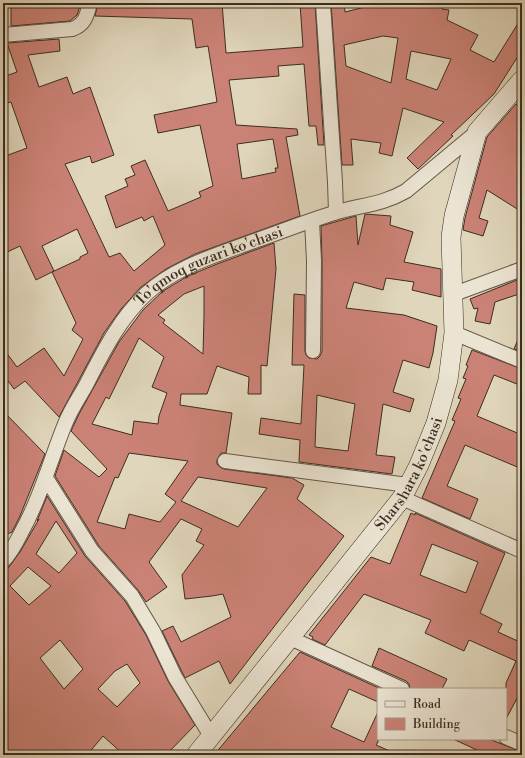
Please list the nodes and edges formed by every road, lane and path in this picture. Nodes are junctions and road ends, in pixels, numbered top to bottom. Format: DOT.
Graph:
graph roads {
  1 [pos="90,3"];
  2 [pos="323,4"];
  3 [pos="3,35"];
  4 [pos="522,80"];
  5 [pos="477,132"];
  6 [pos="336,212"];
  7 [pos="312,220"];
  8 [pos="522,269"];
  9 [pos="454,294"];
  10 [pos="454,333"];
  11 [pos="313,351"];
  12 [pos="522,361"];
  13 [pos="225,461"];
  14 [pos="46,478"];
  15 [pos="405,491"];
  16 [pos="3,541"];
  17 [pos="522,552"];
  18 [pos="6,558"];
  19 [pos="290,638"];
  20 [pos="400,688"];
  21 [pos="211,736"];
  22 [pos="507,737"];
  23 [pos="522,744"];
  24 [pos="196,755"];
  1 -- 3 [label="street"];
  2 -- 6 [label="street"];
  4 -- 5 [label="street, To'qmoq guzari ko'chasi"];
  5 -- 6 [label="street, To'qmoq guzari ko'chasi"];
  5 -- 9 [label="street, Sharshara ko'chasi"];
  6 -- 7 [label="street, To'qmoq guzari ko'chasi"];
  7 -- 11 [label="street"];
  7 -- 14 [label="street, To'qmoq guzari ko'chasi"];
  8 -- 9 [label="street"];
  9 -- 10 [label="street, Sharshara ko'chasi"];
  10 -- 12 [label="street"];
  10 -- 15 [label="street, Sharshara ko'chasi"];
  13 -- 15 [label="street"];
  14 -- 18 [label="street, To'qmoq guzari ko'chasi"];
  14 -- 21 [label="street"];
  15 -- 17 [label="street"];
  15 -- 19 [label="street, Sharshara ko'chasi"];
  16 -- 18 [label="street"];
  19 -- 20 [label="street"];
  19 -- 21 [label="street, Sharshara ko'chasi"];
  21 -- 24 [label="street, Sharshara ko'chasi"];
  22 -- 23 [label="street"];
}
